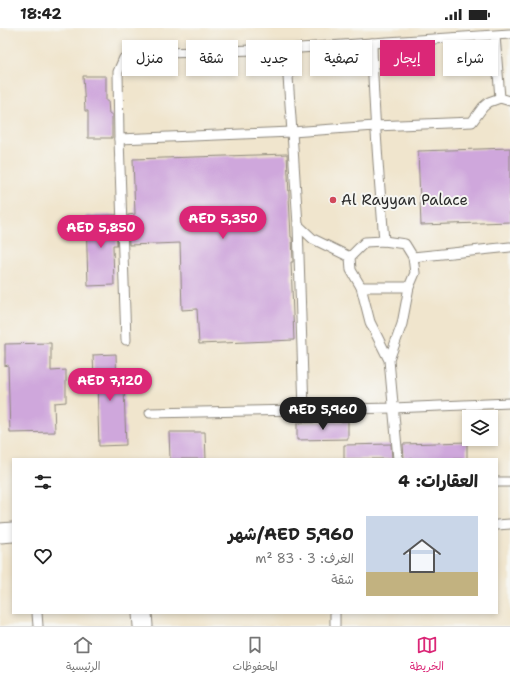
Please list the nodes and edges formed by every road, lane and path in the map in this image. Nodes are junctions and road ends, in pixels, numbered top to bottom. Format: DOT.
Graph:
graph roads {
  1 [pos="510,34"];
  2 [pos="495,36"];
  3 [pos="372,44"];
  4 [pos="246,50"];
  5 [pos="288,76"];
  6 [pos="372,76"];
  7 [pos="500,98"];
  8 [pos="510,101"];
  9 [pos="375,126"];
  10 [pos="292,132"];
  11 [pos="119,139"];
  12 [pos="298,225"];
  13 [pos="384,240"];
  14 [pos="510,246"];
  15 [pos="350,257"];
  16 [pos="413,257"];
  17 [pos="361,287"];
  18 [pos="409,287"];
  19 [pos="126,340"];
  20 [pos="389,360"];
  21 [pos="510,403"];
  22 [pos="393,408"];
  23 [pos="304,410"];
  24 [pos="150,413"];
  25 [pos="398,458"];
  26 [pos="498,482"];
  27 [pos="510,482"];
  28 [pos="510,524"];
  29 [pos="498,525"];
  30 [pos="12,532"];
  31 [pos="0,533"];
  32 [pos="37,614"];
  33 [pos="142,614"];
  34 [pos="335,614"];
  35 [pos="38,626"];
  36 [pos="143,626"];
  37 [pos="335,626"];
  1 -- 2 [label="lane"];
  2 -- 3 [label="lane"];
  2 -- 7 [label="lane"];
  4 -- 11 [label="lane"];
  5 -- 10 [label="lane"];
  6 -- 9 [label="lane"];
  7 -- 8 [label="lane"];
  7 -- 9 [label="lane"];
  9 -- 10 [label="lane"];
  9 -- 13 [label="lane"];
  10 -- 11 [label="lane"];
  10 -- 12 [label="lane"];
  11 -- 19 [label="lane"];
  12 -- 15 [label="lane"];
  12 -- 23 [label="lane"];
  13 -- 15 [label="lane"];
  13 -- 16 [label="lane"];
  14 -- 16 [label="lane"];
  15 -- 17 [label="lane"];
  16 -- 18 [label="lane"];
  17 -- 18 [label="lane"];
  17 -- 20 [label="lane"];
  18 -- 20 [label="lane"];
  20 -- 22 [label="lane"];
  21 -- 22 [label="lane"];
  22 -- 23 [label="lane"];
  22 -- 25 [label="lane"];
  23 -- 24 [label="lane"];
  26 -- 27 [label="lane"];
  28 -- 29 [label="lane"];
  30 -- 31 [label="street"];
  32 -- 35 [label="lane"];
  33 -- 36 [label="street"];
  34 -- 37 [label="lane"];
}
